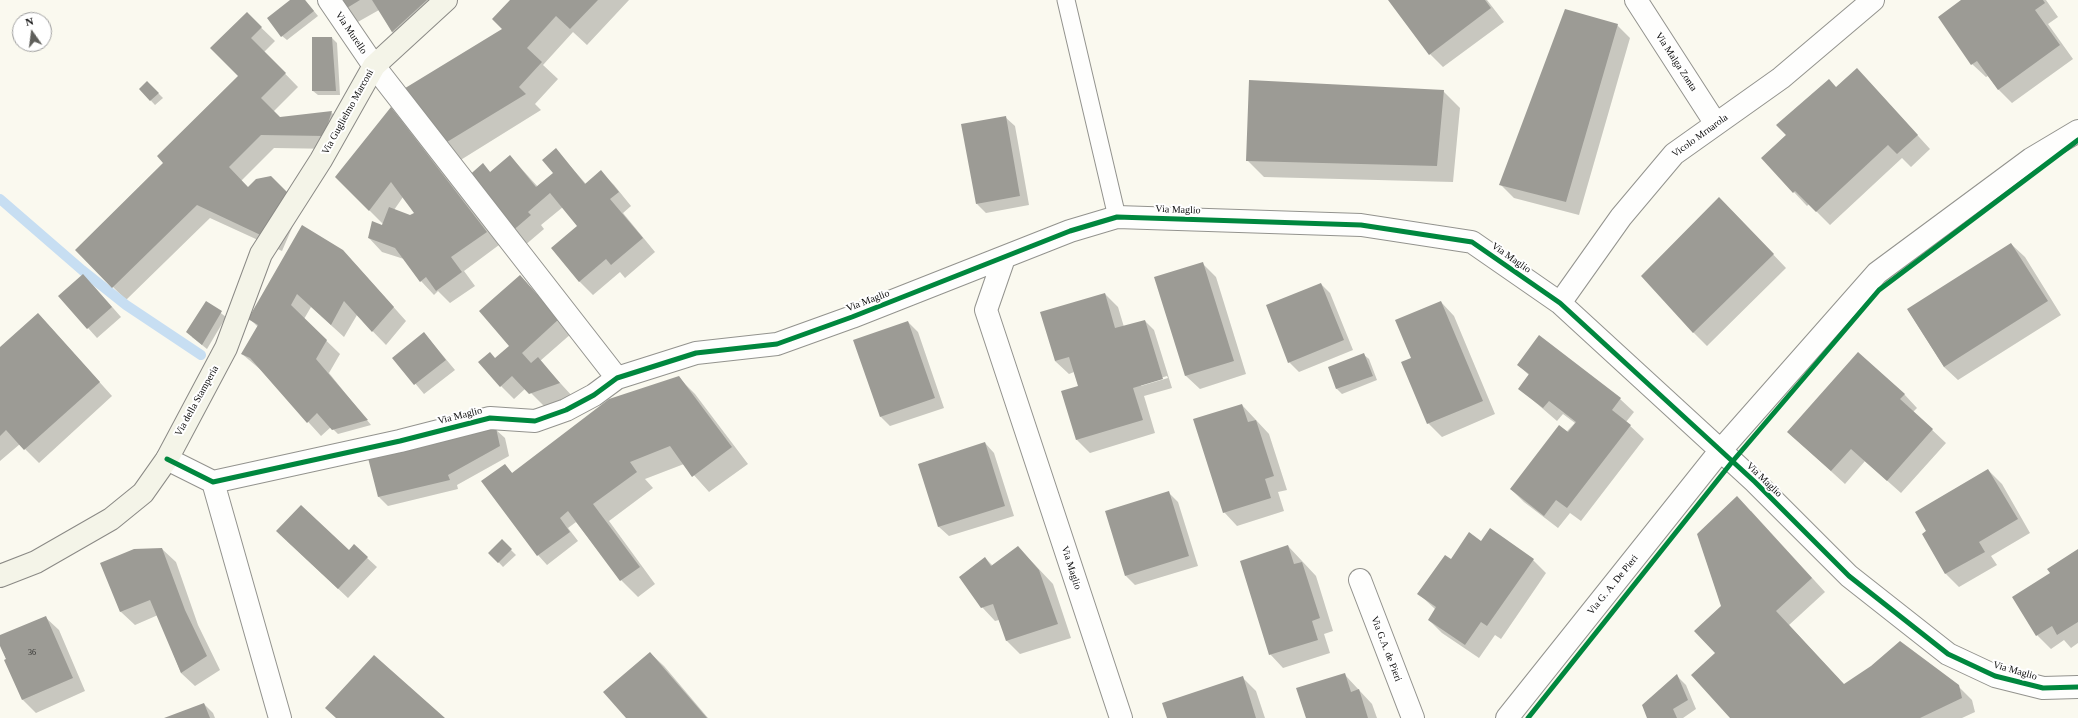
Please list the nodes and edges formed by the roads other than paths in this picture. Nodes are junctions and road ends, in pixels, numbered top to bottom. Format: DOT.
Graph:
graph roads {
  1 [pos="329,0"];
  2 [pos="446,0"];
  3 [pos="1066,0"];
  4 [pos="1636,0"];
  5 [pos="1873,0"];
  6 [pos="374,66"];
  7 [pos="1716,124"];
  8 [pos="2078,131"];
  9 [pos="321,160"];
  10 [pos="1117,217"];
  11 [pos="1004,258"];
  12 [pos="1560,303"];
  13 [pos="617,378"];
  14 [pos="1720,451"];
  15 [pos="167,459"];
  16 [pos="213,482"];
  17 [pos="0,576"];
  18 [pos="1360,580"];
  19 [pos="2078,687"];
  20 [pos="280,718"];
  21 [pos="1121,718"];
  22 [pos="1412,718"];
  23 [pos="1507,718"];
  1 -- 6 [label="street, Via Murello"];
  2 -- 6 [label="street, Via Guglielmo Marconi"];
  3 -- 10 [label="lane"];
  4 -- 7 [label="street, Via Malga Zonta"];
  5 -- 7 [label="street, Vicolo Mrnarola"];
  6 -- 9 [label="street, Via Guglielmo Marconi"];
  6 -- 13 [label="street, Via Murello"];
  7 -- 12 [label="street, Vicolo Mrnarola"];
  8 -- 14 [label="street, Via G. A. De Pieri"];
  9 -- 15 [label="street, Via della Stamperia"];
  10 -- 11 [label="street, Via Maglio"];
  10 -- 12 [label="street, Via Maglio"];
  11 -- 13 [label="street, Via Maglio"];
  11 -- 21 [label="street, Via Maglio"];
  12 -- 14 [label="street, Via Maglio"];
  13 -- 16 [label="street, Via Maglio"];
  14 -- 19 [label="street, Via Maglio"];
  14 -- 23 [label="street, Via G. A. De Pieri"];
  15 -- 16 [label="street"];
  15 -- 17 [label="street, Via della Stamperia"];
  16 -- 20 [label="street"];
  18 -- 22 [label="street, Via G.A. de Pieri"];
}
